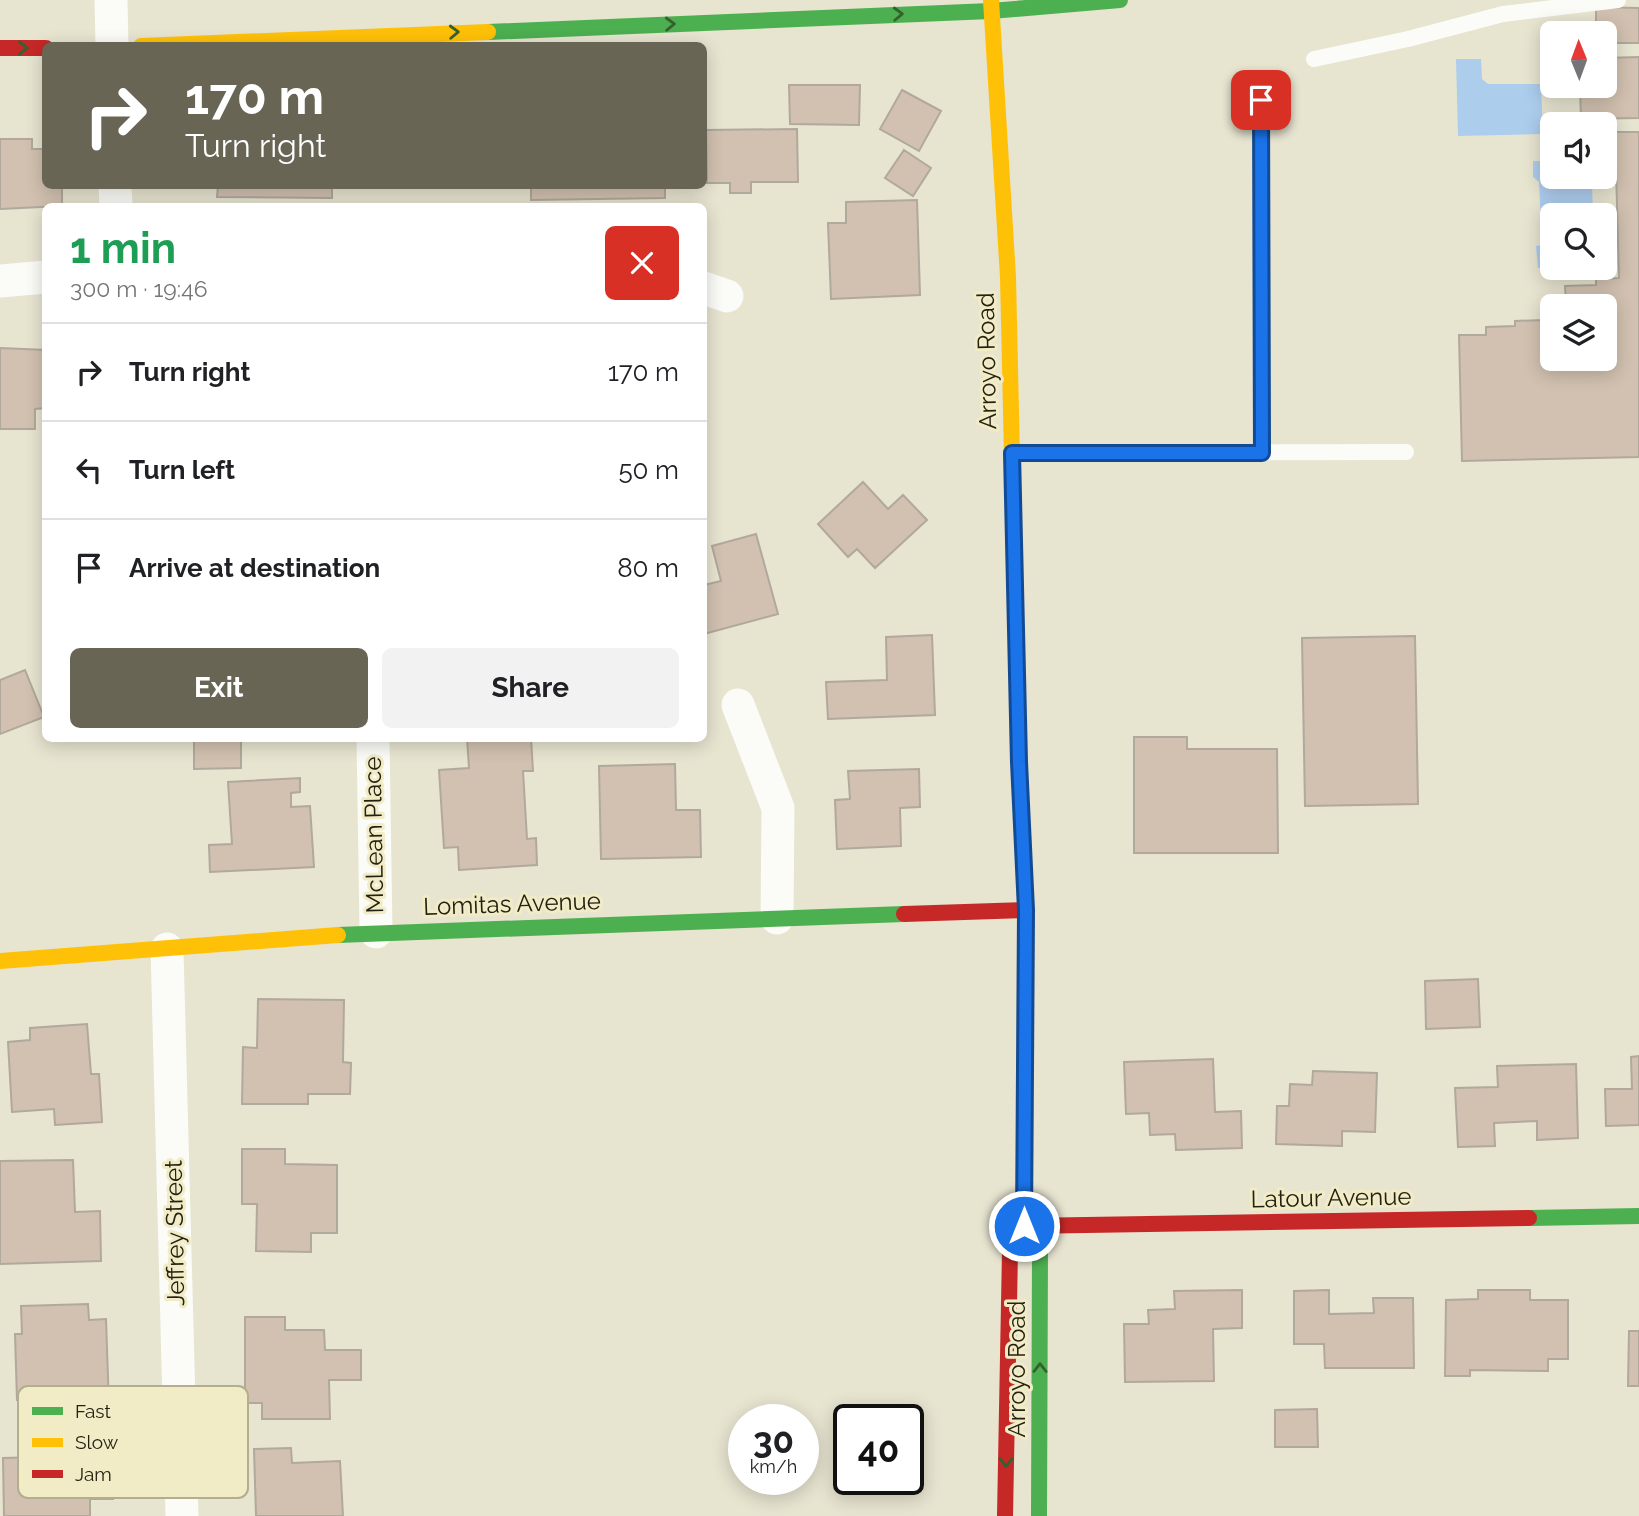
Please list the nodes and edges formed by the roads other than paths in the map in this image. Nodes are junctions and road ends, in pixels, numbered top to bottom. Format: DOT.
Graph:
graph roads {
  1 [pos="111,0"];
  2 [pos="1120,0"];
  3 [pos="1618,0"];
  4 [pos="991,5"];
  5 [pos="112,42"];
  6 [pos="224,42"];
  7 [pos="0,48"];
  8 [pos="42,48"];
  9 [pos="1314,59"];
  10 [pos="1261,100"];
  11 [pos="42,276"];
  12 [pos="0,281"];
  13 [pos="1406,452"];
  14 [pos="1012,453"];
  15 [pos="1262,453"];
  16 [pos="738,705"];
  17 [pos="373,742"];
  18 [pos="1026,910"];
  19 [pos="777,918"];
  20 [pos="376,932"];
  21 [pos="167,949"];
  22 [pos="0,961"];
  23 [pos="1639,1216"];
  24 [pos="1024,1226"];
  25 [pos="179,1386"];
  26 [pos="182,1498"];
  27 [pos="182,1516"];
  28 [pos="1005,1516"];
  29 [pos="1039,1516"];
  1 -- 5 [label="street"];
  2 -- 4 [label="street"];
  3 -- 9 [label="lane"];
  6 -- 4 [label="street, one-way"];
  4 -- 14 [label="street, Arroyo Road"];
  7 -- 8 [label="street, one-way"];
  10 -- 15 [label="lane"];
  11 -- 12 [label="street"];
  13 -- 15 [label="lane"];
  14 -- 15 [label="lane"];
  14 -- 18 [label="street, Arroyo Road"];
  16 -- 19 [label="street"];
  17 -- 20 [label="street, McLean Place"];
  18 -- 19 [label="street, Lomitas Avenue"];
  18 -- 24 [label="street, Arroyo Road"];
  19 -- 20 [label="street, Lomitas Avenue"];
  20 -- 21 [label="street, Lomitas Avenue"];
  21 -- 22 [label="street, Lomitas Avenue"];
  21 -- 25 [label="street, Jeffrey Street"];
  23 -- 24 [label="street, Latour Avenue"];
  24 -- 28 [label="street, Arroyo Road, one-way"];
  29 -- 24 [label="street, Arroyo Road, one-way"];
  26 -- 27 [label="street, Jeffrey Street"];
}
